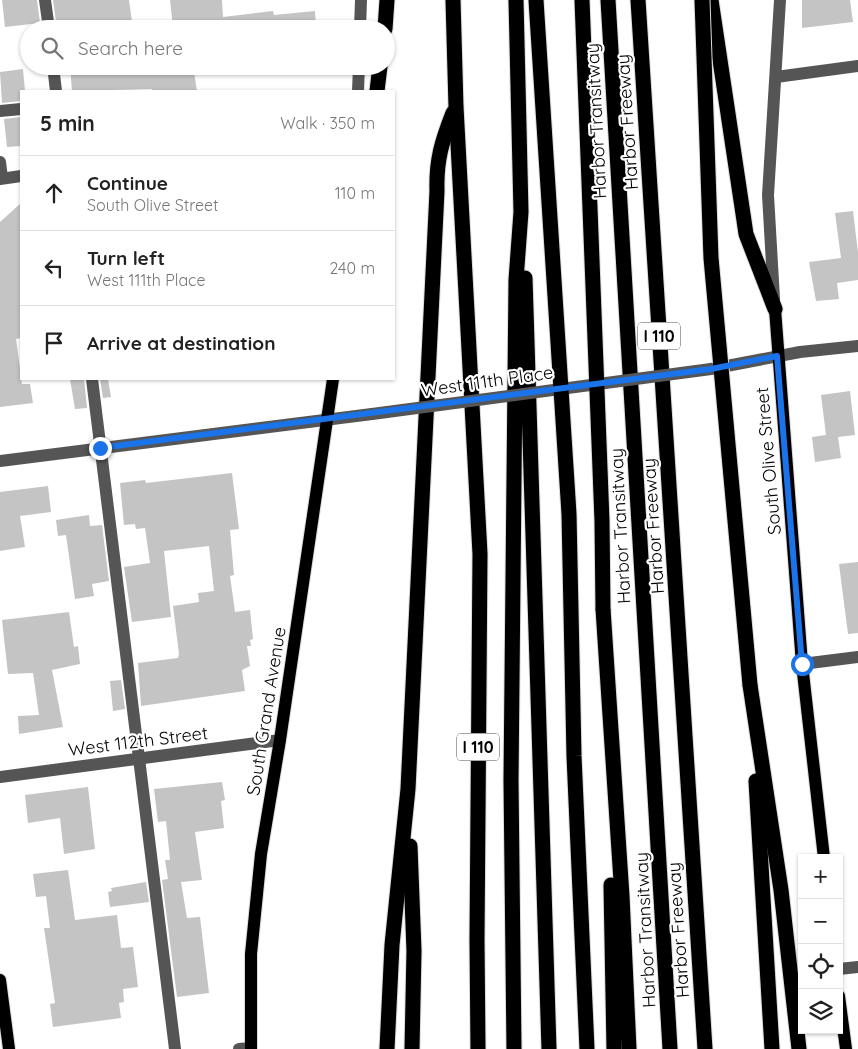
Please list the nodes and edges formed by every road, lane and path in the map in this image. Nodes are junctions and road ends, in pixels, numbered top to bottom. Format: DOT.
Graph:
graph roads {
  1 [pos="45,0"];
  2 [pos="361,0"];
  3 [pos="388,0"];
  4 [pos="453,0"];
  5 [pos="516,0"];
  6 [pos="536,0"];
  7 [pos="582,0"];
  8 [pos="608,0"];
  9 [pos="638,0"];
  10 [pos="702,0"];
  11 [pos="711,0"];
  12 [pos="780,0"];
  13 [pos="48,20"];
  14 [pos="360,20"];
  15 [pos="386,20"];
  16 [pos="858,66"];
  17 [pos="54,75"];
  18 [pos="359,75"];
  19 [pos="379,75"];
  20 [pos="776,77"];
  21 [pos="56,90"];
  22 [pos="358,90"];
  23 [pos="377,90"];
  24 [pos="456,107"];
  25 [pos="20,109"];
  26 [pos="0,111"];
  27 [pos="0,162"];
  28 [pos="20,176"];
  29 [pos="1,178"];
  30 [pos="521,212"];
  31 [pos="774,309"];
  32 [pos="858,346"];
  33 [pos="777,356"];
  34 [pos="92,380"];
  35 [pos="333,380"];
  36 [pos="328,420"];
  37 [pos="100,448"];
  38 [pos="0,461"];
  39 [pos="603,609"];
  40 [pos="858,657"];
  41 [pos="802,664"];
  42 [pos="750,685"];
  43 [pos="280,740"];
  44 [pos="140,758"];
  45 [pos="0,777"];
  46 [pos="408,789"];
  47 [pos="824,854"];
  48 [pos="858,967"];
  49 [pos="843,969"];
  50 [pos="0,980"];
  51 [pos="843,1026"];
  52 [pos="9,1049"];
  53 [pos="175,1049"];
  54 [pos="247,1049"];
  55 [pos="387,1049"];
  56 [pos="412,1049"];
  57 [pos="478,1049"];
  58 [pos="514,1049"];
  59 [pos="549,1049"];
  60 [pos="587,1049"];
  61 [pos="614,1049"];
  62 [pos="629,1049"];
  63 [pos="670,1049"];
  64 [pos="705,1049"];
  65 [pos="772,1049"];
  66 [pos="799,1049"];
  67 [pos="846,1049"];
  1 -- 13 [label="street"];
  2 -- 14 [label="street"];
  3 -- 15 [label="highway"];
  4 -- 24 [label="highway, I 110"];
  5 -- 30 [label="highway"];
  6 -- 60 [label="highway, bridge"];
  7 -- 39 [label="highway, bridge"];
  8 -- 63 [label="highway, Harbor Transitway"];
  9 -- 64 [label="highway, Harbor Freeway / I 110"];
  10 -- 42 [label="highway, bridge"];
  11 -- 31 [label="highway"];
  12 -- 20 [label="street, South Olive Street"];
  16 -- 20 [label="street"];
  17 -- 21 [label="street"];
  18 -- 22 [label="street"];
  19 -- 23 [label="highway"];
  20 -- 31 [label="street, South Olive Street"];
  24 -- 46 [label="highway"];
  24 -- 57 [label="highway, I 110"];
  25 -- 26 [label="street"];
  27 -- 29 [label="street"];
  28 -- 29 [label="street"];
  30 -- 58 [label="highway"];
  30 -- 59 [label="highway"];
  31 -- 33 [label="main road, South Olive Street"];
  32 -- 33 [label="street, West 111th Place"];
  33 -- 36 [label="street, West 111th Place, bridge"];
  33 -- 41 [label="main road, South Olive Street"];
  34 -- 37 [label="street"];
  35 -- 36 [label="main road, South Grand Avenue"];
  36 -- 37 [label="street, West 111th Place"];
  36 -- 43 [label="main road, South Grand Avenue"];
  37 -- 38 [label="street, West 111th Place"];
  37 -- 44 [label="street"];
  39 -- 61 [label="highway"];
  39 -- 62 [label="highway"];
  40 -- 41 [label="street"];
  41 -- 47 [label="main road, South Olive Street"];
  42 -- 65 [label="highway"];
  42 -- 66 [label="highway"];
  43 -- 44 [label="street, West 112th Street"];
  43 -- 54 [label="main road, South Grand Avenue"];
  44 -- 45 [label="street, West 112th Street"];
  44 -- 53 [label="street"];
  46 -- 55 [label="highway"];
  46 -- 56 [label="highway"];
  48 -- 49 [label="street"];
  50 -- 52 [label="main road"];
  51 -- 67 [label="main road"];
}
